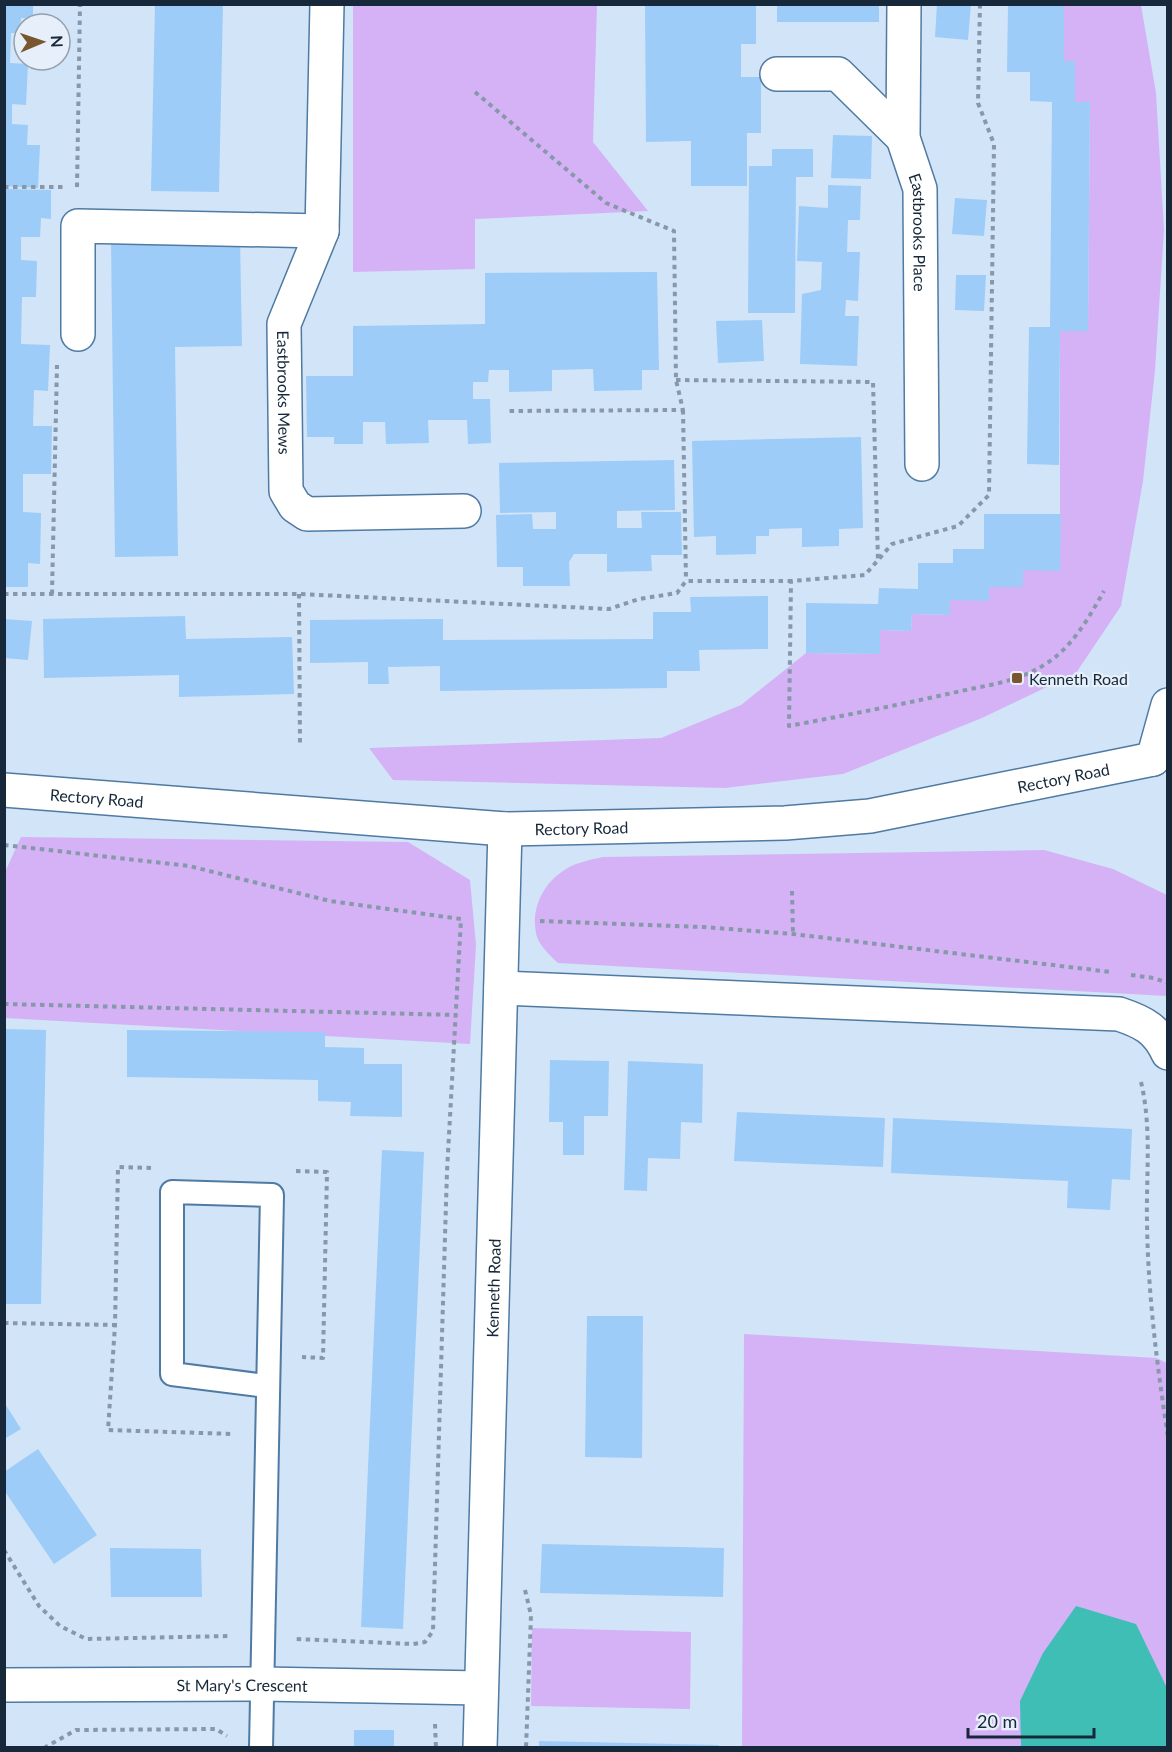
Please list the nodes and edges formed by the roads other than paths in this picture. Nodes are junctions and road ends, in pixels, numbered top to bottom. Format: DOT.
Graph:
graph roads {
  1 [pos="327,4"];
  2 [pos="904,4"];
  3 [pos="777,74"];
  4 [pos="903,138"];
  5 [pos="322,231"];
  6 [pos="67,345"];
  7 [pos="922,464"];
  8 [pos="464,511"];
  9 [pos="1167,705"];
  10 [pos="1160,766"];
  11 [pos="4,790"];
  12 [pos="505,829"];
  13 [pos="501,988"];
  14 [pos="1165,1048"];
  15 [pos="266,1386"];
  16 [pos="262,1684"];
  17 [pos="4,1685"];
  18 [pos="481,1688"];
  19 [pos="261,1748"];
  20 [pos="480,1748"];
  1 -- 5 [label="street, Eastbrooks Mews"];
  2 -- 4 [label="street, Eastbrooks Place"];
  3 -- 4 [label="street"];
  4 -- 7 [label="street, Eastbrooks Place"];
  5 -- 6 [label="street"];
  5 -- 8 [label="street, Eastbrooks Mews"];
  9 -- 10 [label="street"];
  10 -- 12 [label="street, Rectory Road"];
  11 -- 12 [label="street, Rectory Road"];
  12 -- 13 [label="street, Kenneth Road"];
  13 -- 14 [label="street"];
  13 -- 18 [label="street, Kenneth Road"];
  15 -- 15 [label="lane"];
  15 -- 16 [label="lane"];
  16 -- 17 [label="street, St Mary's Crescent"];
  16 -- 18 [label="street, St Mary's Crescent"];
  16 -- 19 [label="lane"];
  18 -- 20 [label="street, Kenneth Road"];
}
